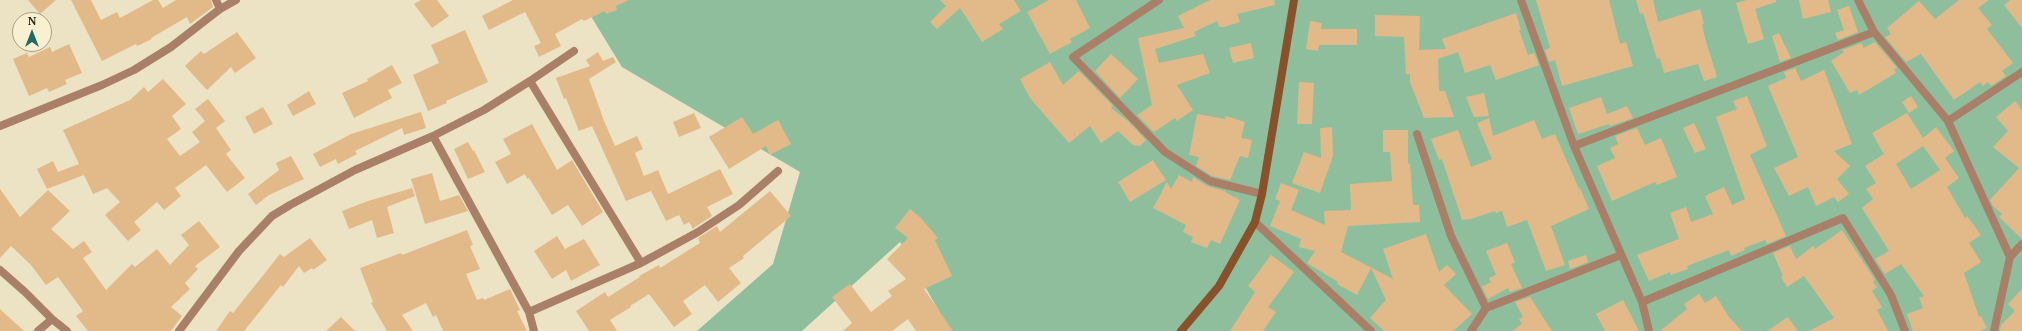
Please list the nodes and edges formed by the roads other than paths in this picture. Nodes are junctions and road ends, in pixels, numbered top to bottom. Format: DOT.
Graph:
graph roads {
  1 [pos="216,0"];
  2 [pos="236,0"];
  3 [pos="1159,0"];
  4 [pos="1294,0"];
  5 [pos="1521,0"];
  6 [pos="1861,1"];
  7 [pos="220,8"];
  8 [pos="1874,32"];
  9 [pos="574,51"];
  10 [pos="2022,72"];
  11 [pos="530,81"];
  12 [pos="1948,121"];
  13 [pos="0,126"];
  14 [pos="1417,134"];
  15 [pos="433,136"];
  16 [pos="1574,146"];
  17 [pos="778,171"];
  18 [pos="1262,194"];
  19 [pos="1255,222"];
  20 [pos="2022,244"];
  21 [pos="1621,255"];
  22 [pos="2010,257"];
  23 [pos="641,263"];
  24 [pos="0,270"];
  25 [pos="1642,302"];
  26 [pos="1486,308"];
  27 [pos="529,312"];
  28 [pos="52,319"];
  29 [pos="38,331"];
  30 [pos="67,331"];
  31 [pos="179,331"];
  32 [pos="534,331"];
  33 [pos="1181,331"];
  34 [pos="1371,331"];
  35 [pos="1471,331"];
  36 [pos="1649,331"];
  37 [pos="1905,331"];
  38 [pos="1994,331"];
  1 -- 7 [label="street"];
  2 -- 7 [label="street"];
  3 -- 18 [label="street"];
  4 -- 18 [label="main road"];
  5 -- 16 [label="street"];
  6 -- 8 [label="street"];
  7 -- 13 [label="street"];
  8 -- 12 [label="street"];
  8 -- 16 [label="street"];
  9 -- 11 [label="street"];
  10 -- 12 [label="street"];
  11 -- 15 [label="street"];
  11 -- 23 [label="street"];
  12 -- 22 [label="street"];
  14 -- 26 [label="street"];
  15 -- 27 [label="street"];
  15 -- 31 [label="street"];
  16 -- 21 [label="street"];
  17 -- 23 [label="street"];
  18 -- 19 [label="main road"];
  19 -- 33 [label="main road"];
  19 -- 34 [label="street"];
  20 -- 22 [label="street"];
  21 -- 25 [label="street"];
  21 -- 26 [label="street"];
  22 -- 38 [label="street"];
  23 -- 27 [label="street"];
  24 -- 28 [label="street"];
  25 -- 36 [label="street"];
  25 -- 37 [label="street"];
  26 -- 35 [label="street"];
  27 -- 32 [label="street"];
  28 -- 29 [label="street"];
  28 -- 30 [label="street"];
}
